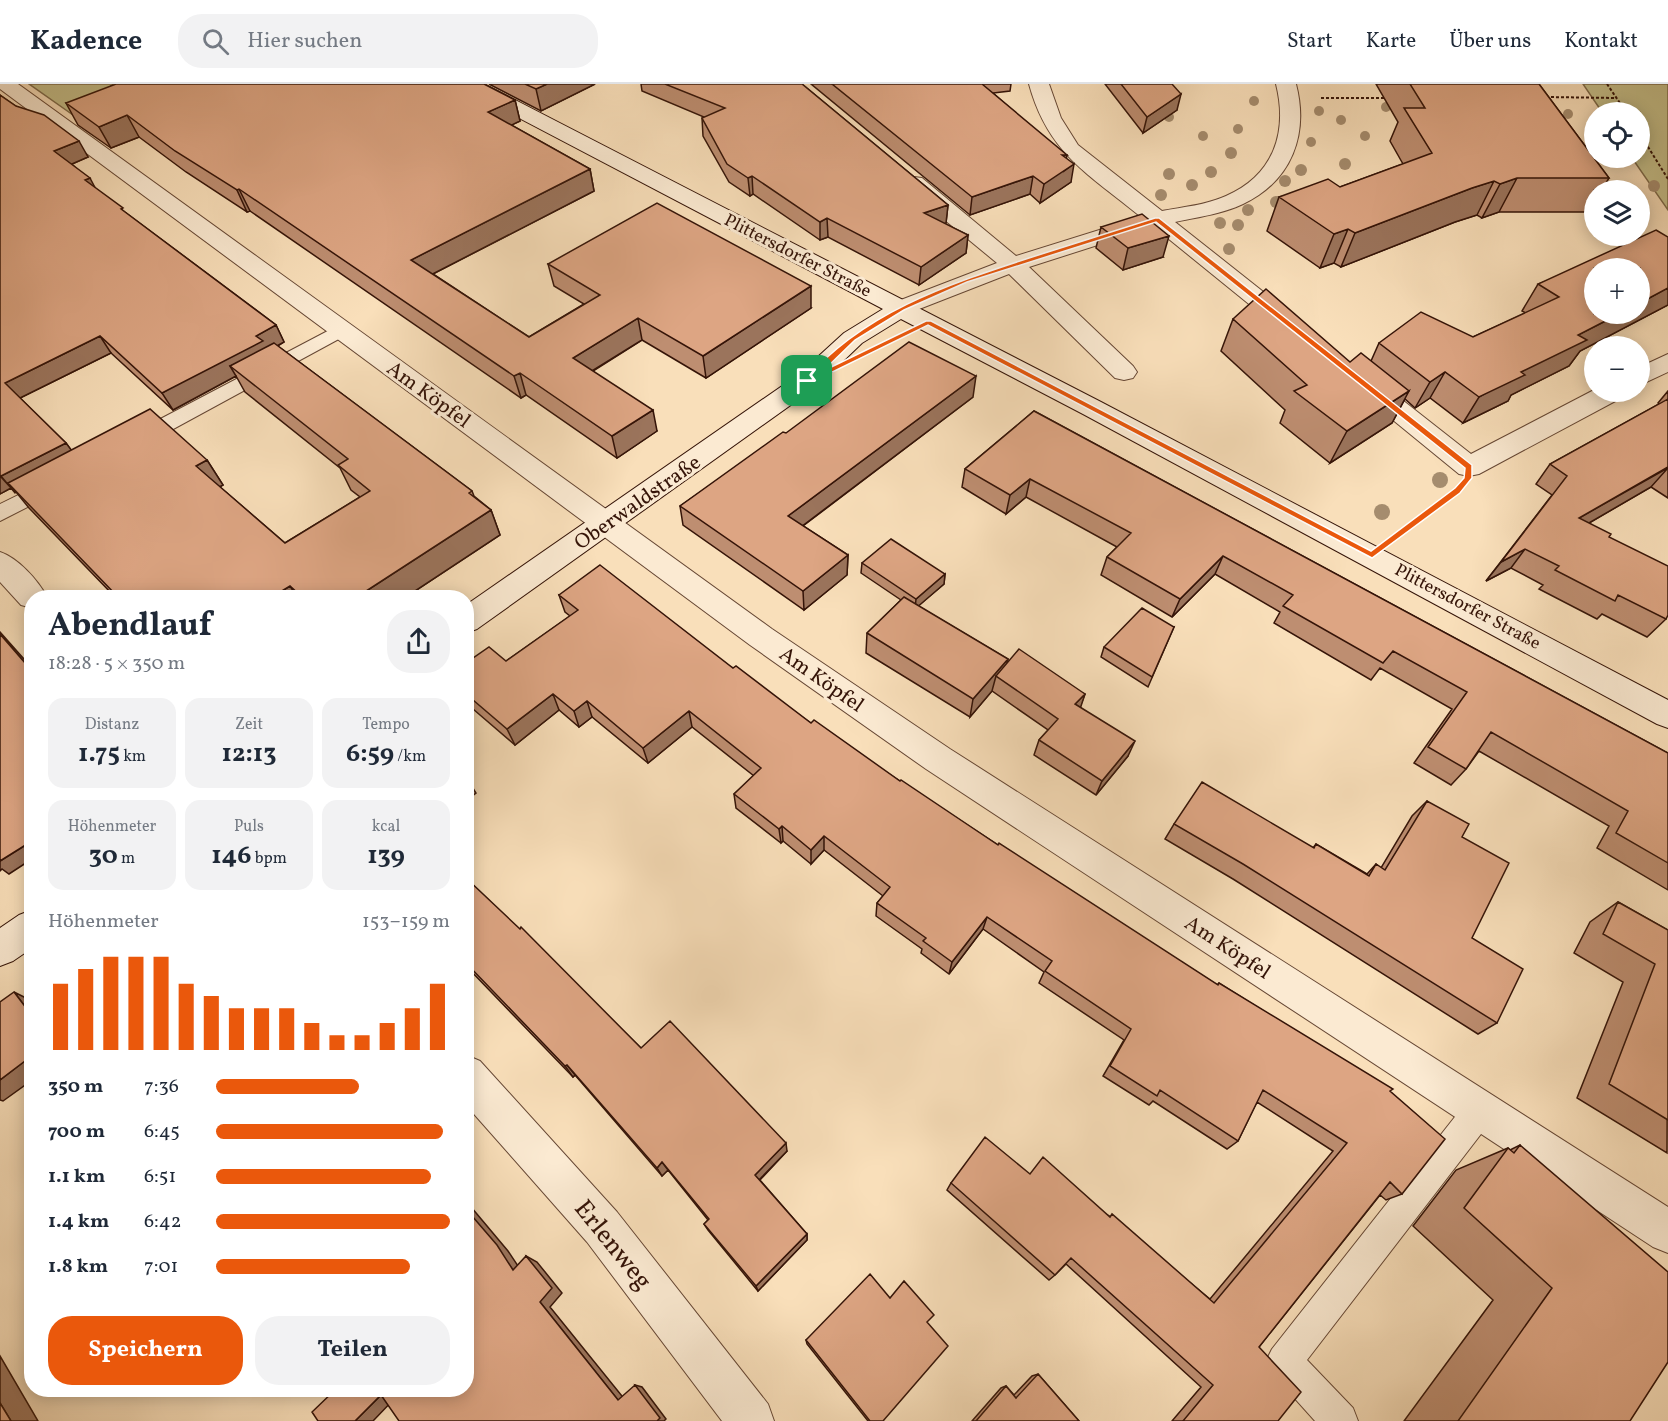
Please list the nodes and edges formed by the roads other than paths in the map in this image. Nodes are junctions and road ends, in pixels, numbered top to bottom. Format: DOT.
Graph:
graph roads {
  1 [pos="6,84"];
  2 [pos="469,84"];
  3 [pos="1039,84"];
  4 [pos="1288,91"];
  5 [pos="895,167"];
  6 [pos="1157,219"];
  7 [pos="1013,265"];
  8 [pos="901,308"];
  9 [pos="928,322"];
  10 [pos="341,330"];
  11 [pos="1304,336"];
  12 [pos="1668,362"];
  13 [pos="1124,372"];
  14 [pos="1350,372"];
  15 [pos="1650,372"];
  16 [pos="807,381"];
  17 [pos="1593,402"];
  18 [pos="114,452"];
  19 [pos="72,474"];
  20 [pos="0,513"];
  21 [pos="607,523"];
  22 [pos="0,563"];
  23 [pos="25,590"];
  24 [pos="474,615"];
  25 [pos="1668,715"];
  26 [pos="24,932"];
  27 [pos="0,949"];
  28 [pos="474,1084"];
  29 [pos="1480,1110"];
  30 [pos="1668,1232"];
  31 [pos="752,1421"];
  32 [pos="1340,1421"];
  1 -- 10 [label="street, Am Köpfel"];
  2 -- 8 [label="street, Plittersdorfer Straße"];
  3 -- 6 [label="street"];
  4 -- 6 [label="street, Oberwaldstraße"];
  5 -- 7 [label="street"];
  6 -- 7 [label="street, Oberwaldstraße"];
  6 -- 11 [label="street"];
  7 -- 8 [label="street, Oberwaldstraße"];
  7 -- 9 [label="street, Oberwaldstraße"];
  7 -- 13 [label="street"];
  8 -- 9 [label="street, Plittersdorfer Straße"];
  8 -- 16 [label="street, Oberwaldstraße"];
  9 -- 16 [label="street, Oberwaldstraße"];
  9 -- 25 [label="street, Plittersdorfer Straße"];
  10 -- 18 [label="lane"];
  10 -- 21 [label="street, Am Köpfel"];
  12 -- 15 [label="street"];
  14 -- 17 [label="street"];
  16 -- 21 [label="street, Oberwaldstraße"];
  19 -- 20 [label="lane"];
  21 -- 24 [label="street, Oberwaldstraße"];
  21 -- 29 [label="street, Am Köpfel"];
  22 -- 23 [label="street"];
  26 -- 27 [label="street"];
  28 -- 31 [label="street, Erlenweg"];
  29 -- 30 [label="street, Am Köpfel"];
  29 -- 32 [label="lane"];
}
